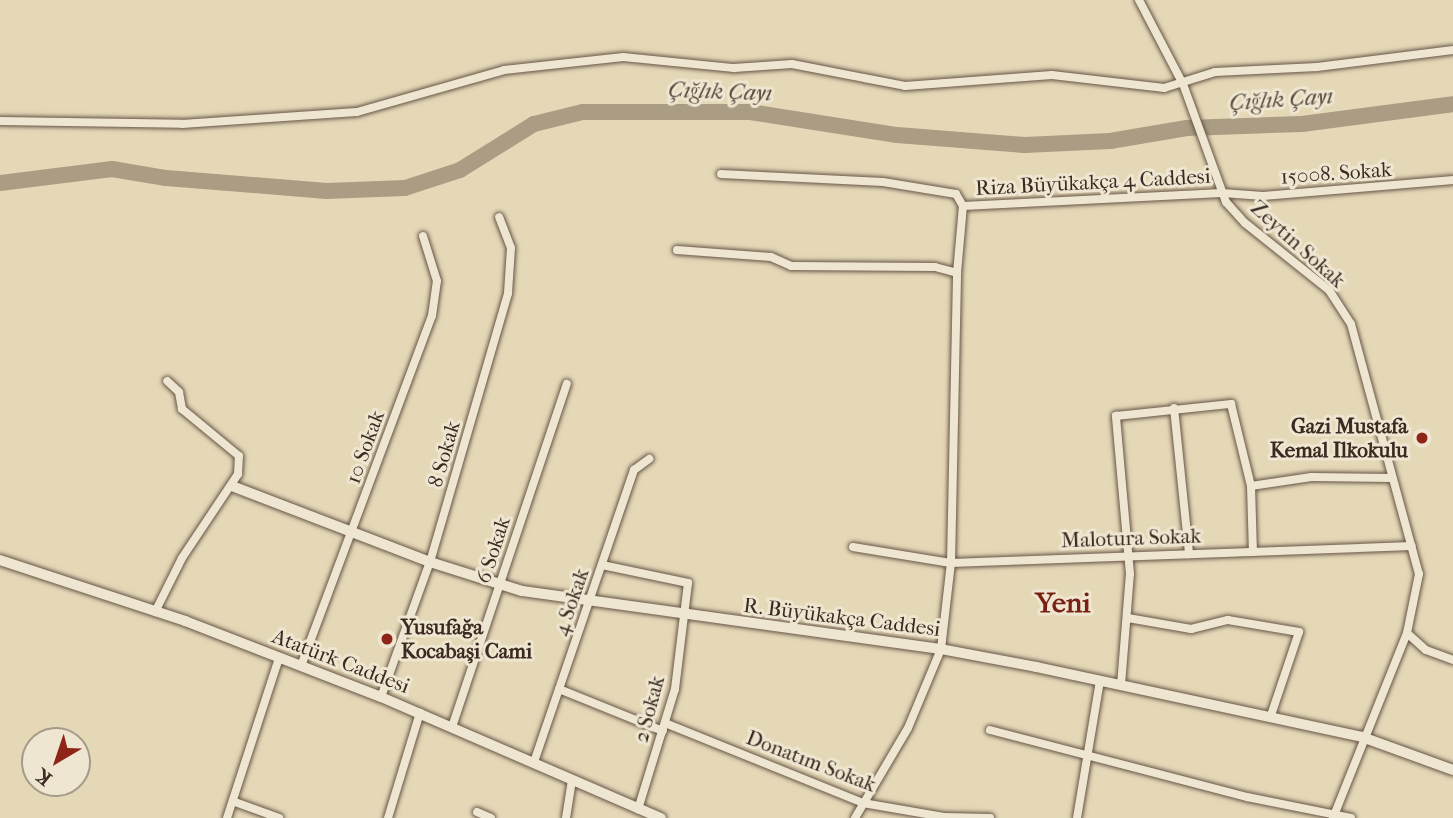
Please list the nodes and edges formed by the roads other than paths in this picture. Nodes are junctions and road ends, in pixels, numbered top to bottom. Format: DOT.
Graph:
graph roads {
  1 [pos="1139,0"];
  2 [pos="1453,50"];
  3 [pos="1183,84"];
  4 [pos="0,121"];
  5 [pos="721,174"];
  6 [pos="1453,180"];
  7 [pos="1222,193"];
  8 [pos="963,206"];
  9 [pos="499,216"];
  10 [pos="423,236"];
  11 [pos="677,250"];
  12 [pos="957,273"];
  13 [pos="167,381"];
  14 [pos="567,384"];
  15 [pos="1174,408"];
  16 [pos="649,459"];
  17 [pos="1392,478"];
  18 [pos="232,486"];
  19 [pos="1251,486"];
  20 [pos="352,533"];
  21 [pos="1412,546"];
  22 [pos="853,547"];
  23 [pos="1253,552"];
  24 [pos="1189,554"];
  25 [pos="1128,555"];
  26 [pos="0,560"];
  27 [pos="430,562"];
  28 [pos="951,563"];
  29 [pos="602,565"];
  30 [pos="500,586"];
  31 [pos="589,602"];
  32 [pos="155,612"];
  33 [pos="685,617"];
  34 [pos="1128,618"];
  35 [pos="1407,633"];
  36 [pos="942,649"];
  37 [pos="279,658"];
  38 [pos="1453,660"];
  39 [pos="301,666"];
  40 [pos="1100,680"];
  41 [pos="1121,685"];
  42 [pos="559,689"];
  43 [pos="381,696"];
  44 [pos="420,713"];
  45 [pos="1270,715"];
  46 [pos="452,727"];
  47 [pos="664,727"];
  48 [pos="990,730"];
  49 [pos="1362,737"];
  50 [pos="1087,757"];
  51 [pos="534,762"];
  52 [pos="1453,769"];
  53 [pos="572,781"];
  54 [pos="235,802"];
  55 [pos="863,803"];
  56 [pos="638,809"];
  57 [pos="477,812"];
  58 [pos="1334,815"];
  59 [pos="228,818"];
  60 [pos="279,818"];
  61 [pos="388,818"];
  62 [pos="491,818"];
  63 [pos="566,818"];
  64 [pos="660,818"];
  65 [pos="855,818"];
  66 [pos="990,818"];
  67 [pos="1077,818"];
  68 [pos="1351,818"];
  1 -- 3 [label="street, Zeytin Sokak"];
  2 -- 3 [label="street"];
  3 -- 4 [label="street"];
  3 -- 7 [label="street, Zeytin Sokak"];
  5 -- 8 [label="street, Riza Büyükakça 4 Caddesi"];
  6 -- 7 [label="street, 15008. Sokak"];
  7 -- 8 [label="street, Riza Büyükakça 4 Caddesi"];
  7 -- 17 [label="street, Zeytin Sokak"];
  8 -- 12 [label="street"];
  9 -- 27 [label="street, 8 Sokak"];
  10 -- 20 [label="street, 10 Sokak"];
  11 -- 12 [label="street"];
  12 -- 28 [label="street"];
  13 -- 18 [label="street"];
  14 -- 30 [label="street, 6 Sokak"];
  15 -- 19 [label="street"];
  15 -- 24 [label="street"];
  15 -- 25 [label="street"];
  16 -- 29 [label="street, 4 Sokak"];
  17 -- 19 [label="street"];
  17 -- 21 [label="street, Zeytin Sokak"];
  18 -- 20 [label="street, R. Büyükakça Caddesi"];
  18 -- 32 [label="street"];
  19 -- 23 [label="street"];
  20 -- 27 [label="street, R. Büyükakça Caddesi"];
  20 -- 39 [label="street, 10 Sokak"];
  21 -- 23 [label="street, Malotura Sokak"];
  21 -- 35 [label="street, Zeytin Sokak"];
  22 -- 28 [label="street, Malotura Sokak"];
  23 -- 24 [label="street, Malotura Sokak"];
  24 -- 25 [label="street, Malotura Sokak"];
  25 -- 28 [label="street, Malotura Sokak"];
  25 -- 34 [label="street"];
  26 -- 32 [label="street, Atatürk Caddesi"];
  27 -- 30 [label="street, R. Büyükakça Caddesi"];
  27 -- 43 [label="street, 8 Sokak"];
  28 -- 36 [label="street"];
  29 -- 31 [label="street, 4 Sokak"];
  29 -- 33 [label="street, 2 Sokak"];
  30 -- 31 [label="street, R. Büyükakça Caddesi"];
  30 -- 46 [label="street, 6 Sokak"];
  31 -- 33 [label="street, R. Büyükakça Caddesi"];
  31 -- 42 [label="street, 4 Sokak"];
  32 -- 37 [label="street, Atatürk Caddesi"];
  33 -- 36 [label="street, R. Büyükakça Caddesi"];
  33 -- 47 [label="street, 2 Sokak"];
  34 -- 41 [label="street"];
  34 -- 45 [label="street"];
  35 -- 38 [label="street"];
  35 -- 49 [label="street, Zeytin Sokak"];
  36 -- 40 [label="street, R. Büyükakça Caddesi"];
  36 -- 55 [label="street"];
  37 -- 39 [label="street, Atatürk Caddesi"];
  37 -- 54 [label="street"];
  39 -- 43 [label="street, Atatürk Caddesi"];
  40 -- 41 [label="street, R. Büyükakça Caddesi"];
  40 -- 50 [label="street"];
  41 -- 45 [label="street, R. Büyükakça Caddesi"];
  42 -- 47 [label="street, Donatım Sokak"];
  42 -- 51 [label="street, 4 Sokak"];
  43 -- 44 [label="street, Atatürk Caddesi"];
  44 -- 46 [label="street, Atatürk Caddesi"];
  44 -- 61 [label="street"];
  45 -- 49 [label="street, R. Büyükakça Caddesi"];
  46 -- 51 [label="street, Atatürk Caddesi"];
  47 -- 55 [label="street, Donatım Sokak"];
  47 -- 56 [label="street, 2 Sokak"];
  48 -- 50 [label="street"];
  49 -- 52 [label="street, R. Büyükakça Caddesi"];
  49 -- 58 [label="street, Zeytin Sokak"];
  50 -- 58 [label="street"];
  50 -- 67 [label="street"];
  51 -- 53 [label="street, Atatürk Caddesi"];
  53 -- 56 [label="street, Atatürk Caddesi"];
  53 -- 63 [label="street"];
  54 -- 59 [label="street"];
  54 -- 60 [label="street"];
  55 -- 65 [label="street"];
  55 -- 66 [label="street, Donatım Sokak"];
  56 -- 64 [label="street, Atatürk Caddesi"];
  57 -- 62 [label="street"];
  58 -- 68 [label="street"];
}
